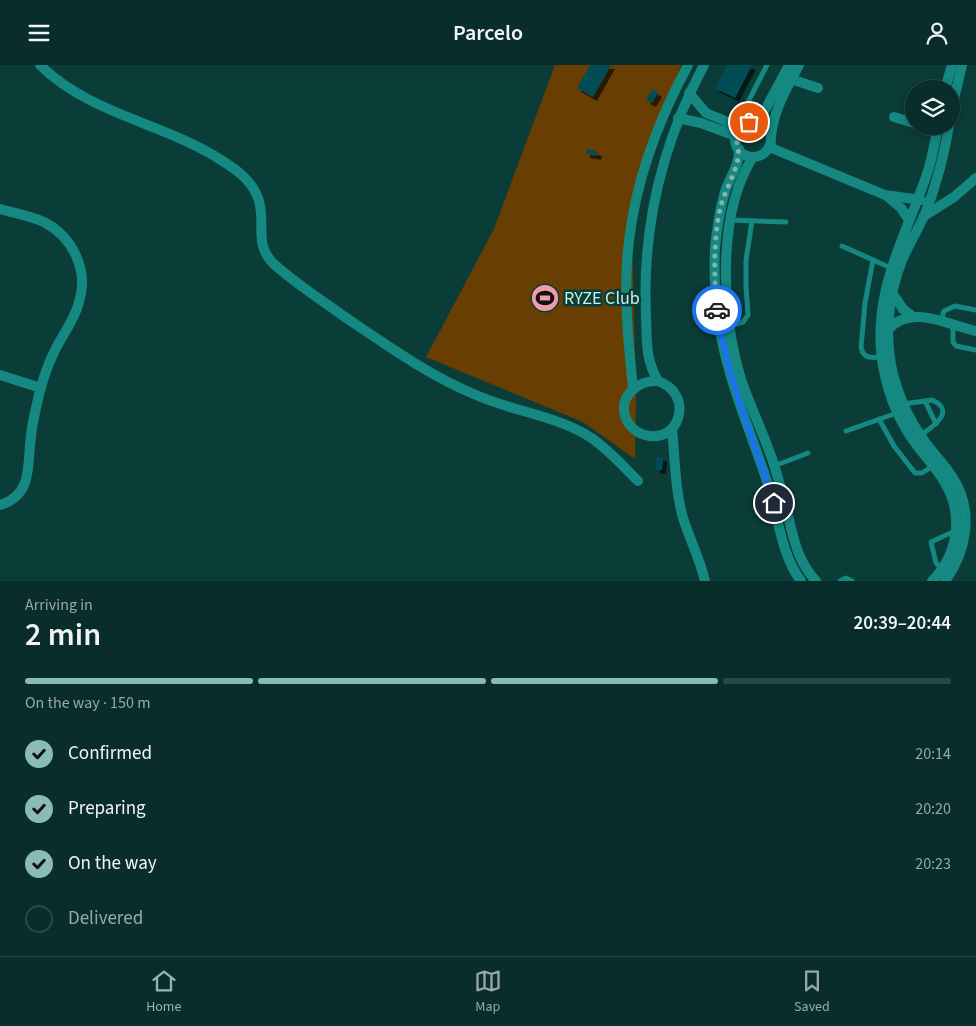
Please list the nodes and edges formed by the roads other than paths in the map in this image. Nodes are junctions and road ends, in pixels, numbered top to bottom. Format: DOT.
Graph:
graph roads {
  1 [pos="40,65"];
  2 [pos="688,65"];
  3 [pos="704,65"];
  4 [pos="767,65"];
  5 [pos="788,65"];
  6 [pos="799,65"];
  7 [pos="952,65"];
  8 [pos="962,65"];
  9 [pos="792,79"];
  10 [pos="948,80"];
  11 [pos="958,80"];
  12 [pos="818,88"];
  13 [pos="689,93"];
  14 [pos="748,102"];
  15 [pos="894,117"];
  16 [pos="678,118"];
  17 [pos="905,120"];
  18 [pos="756,122"];
  19 [pos="738,132"];
  20 [pos="938,135"];
  21 [pos="940,135"];
  22 [pos="771,136"];
  23 [pos="769,147"];
  24 [pos="738,149"];
  25 [pos="753,157"];
  26 [pos="976,179"];
  27 [pos="885,195"];
  28 [pos="917,200"];
  29 [pos="930,201"];
  30 [pos="0,209"];
  31 [pos="924,215"];
  32 [pos="730,220"];
  33 [pos="909,220"];
  34 [pos="752,221"];
  35 [pos="786,222"];
  36 [pos="842,246"];
  37 [pos="873,260"];
  38 [pos="891,268"];
  39 [pos="893,293"];
  40 [pos="976,310"];
  41 [pos="912,316"];
  42 [pos="940,321"];
  43 [pos="953,325"];
  44 [pos="730,326"];
  45 [pos="889,329"];
  46 [pos="976,331"];
  47 [pos="976,351"];
  48 [pos="881,357"];
  49 [pos="0,375"];
  50 [pos="658,381"];
  51 [pos="41,388"];
  52 [pos="633,389"];
  53 [pos="741,393"];
  54 [pos="925,401"];
  55 [pos="900,408"];
  56 [pos="879,419"];
  57 [pos="936,424"];
  58 [pos="672,429"];
  59 [pos="910,429"];
  60 [pos="846,431"];
  61 [pos="921,436"];
  62 [pos="808,453"];
  63 [pos="774,466"];
  64 [pos="933,466"];
  65 [pos="638,481"];
  66 [pos="0,505"];
  67 [pos="956,531"];
  68 [pos="942,569"];
  69 [pos="705,581"];
  70 [pos="801,581"];
  71 [pos="816,581"];
  72 [pos="840,581"];
  73 [pos="852,581"];
  74 [pos="932,581"];
  75 [pos="945,581"];
  1 -- 65 [label="street"];
  2 -- 52 [label="street"];
  3 -- 13 [label="street"];
  4 -- 14 [label="lane"];
  5 -- 18 [label="street"];
  6 -- 9 [label="street"];
  7 -- 10 [label="street"];
  8 -- 11 [label="street"];
  9 -- 12 [label="street"];
  9 -- 22 [label="street"];
  13 -- 16 [label="street"];
  13 -- 19 [label="street"];
  15 -- 17 [label="street"];
  16 -- 19 [label="street"];
  16 -- 50 [label="street"];
  18 -- 19 [label="street"];
  18 -- 22 [label="street"];
  19 -- 24 [label="street"];
  20 -- 28 [label="street"];
  21 -- 29 [label="street"];
  22 -- 23 [label="street"];
  23 -- 25 [label="street"];
  23 -- 27 [label="street"];
  24 -- 25 [label="street"];
  24 -- 53 [label="street"];
  25 -- 32 [label="street"];
  26 -- 31 [label="street"];
  27 -- 28 [label="street"];
  27 -- 33 [label="street"];
  28 -- 29 [label="street"];
  28 -- 33 [label="street"];
  29 -- 31 [label="street"];
  30 -- 51 [label="street"];
  31 -- 39 [label="street"];
  32 -- 34 [label="lane"];
  32 -- 44 [label="street"];
  33 -- 38 [label="street"];
  34 -- 35 [label="lane"];
  34 -- 44 [label="lane"];
  36 -- 37 [label="lane"];
  37 -- 38 [label="lane"];
  37 -- 48 [label="lane"];
  38 -- 48 [label="street"];
  39 -- 41 [label="street"];
  39 -- 45 [label="street"];
  40 -- 42 [label="lane"];
  41 -- 42 [label="street"];
  41 -- 45 [label="street"];
  42 -- 43 [label="street"];
  43 -- 46 [label="street"];
  43 -- 47 [label="lane"];
  44 -- 53 [label="street"];
  45 -- 55 [label="street"];
  48 -- 55 [label="street"];
  49 -- 51 [label="street"];
  50 -- 52 [label="street"];
  50 -- 58 [label="street"];
  51 -- 66 [label="street"];
  52 -- 58 [label="street"];
  53 -- 63 [label="street"];
  53 -- 70 [label="street"];
  54 -- 55 [label="lane"];
  54 -- 57 [label="lane"];
  54 -- 57 [label="lane"];
  55 -- 56 [label="lane"];
  55 -- 59 [label="street"];
  56 -- 60 [label="lane"];
  56 -- 64 [label="lane"];
  57 -- 61 [label="lane"];
  58 -- 69 [label="street"];
  59 -- 61 [label="street"];
  59 -- 64 [label="street"];
  61 -- 75 [label="street"];
  62 -- 63 [label="lane"];
  63 -- 71 [label="street"];
  64 -- 67 [label="street"];
  67 -- 68 [label="street"];
  67 -- 68 [label="lane"];
  68 -- 74 [label="street"];
  72 -- 73 [label="lane"];
}
